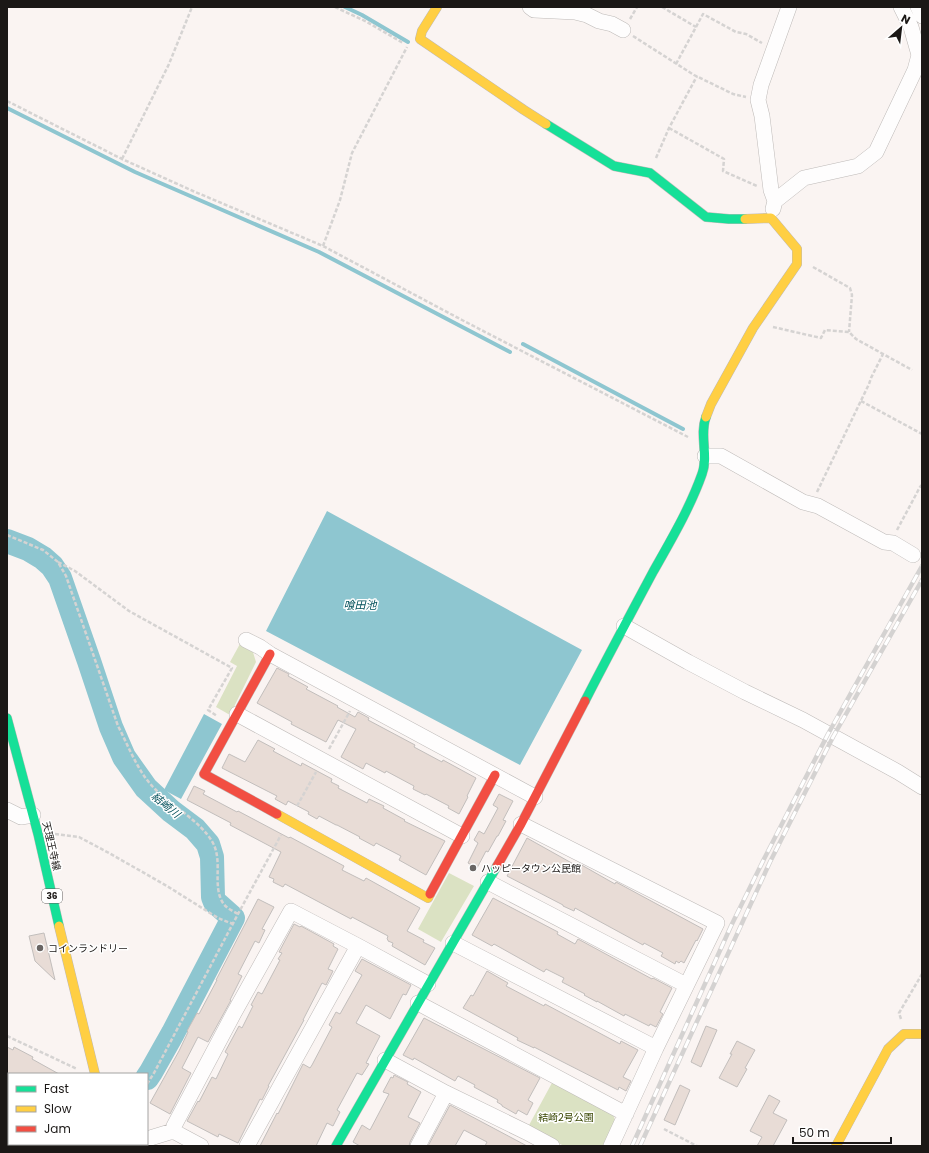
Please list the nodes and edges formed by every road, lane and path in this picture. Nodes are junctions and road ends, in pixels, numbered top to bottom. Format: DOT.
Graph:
graph roads {
  1 [pos="192,7"];
  2 [pos="335,7"];
  3 [pos="437,7"];
  4 [pos="530,7"];
  5 [pos="662,7"];
  6 [pos="789,7"];
  7 [pos="901,7"];
  8 [pos="918,7"];
  9 [pos="922,16"];
  10 [pos="696,27"];
  11 [pos="623,30"];
  12 [pos="774,49"];
  13 [pos="676,64"];
  14 [pos="697,76"];
  15 [pos="758,100"];
  16 [pos="7,101"];
  17 [pos="669,128"];
  18 [pos="122,159"];
  19 [pos="650,173"];
  20 [pos="773,195"];
  21 [pos="771,218"];
  22 [pos="323,246"];
  23 [pos="797,257"];
  24 [pos="757,322"];
  25 [pos="849,332"];
  26 [pos="883,354"];
  27 [pos="912,370"];
  28 [pos="861,401"];
  29 [pos="922,434"];
  30 [pos="704,439"];
  31 [pos="705,456"];
  32 [pos="922,485"];
  33 [pos="810,504"];
  34 [pos="7,536"];
  35 [pos="890,543"];
  36 [pos="913,556"];
  37 [pos="58,562"];
  38 [pos="624,626"];
  39 [pos="246,640"];
  40 [pos="270,654"];
  41 [pos="356,700"];
  42 [pos="7,718"];
  43 [pos="235,719"];
  44 [pos="323,760"];
  45 [pos="495,775"];
  46 [pos="922,787"];
  47 [pos="535,797"];
  48 [pos="7,810"];
  49 [pos="33,815"];
  50 [pos="288,821"];
  51 [pos="521,824"];
  52 [pos="38,834"];
  53 [pos="462,836"];
  54 [pos="488,882"];
  55 [pos="238,914"];
  56 [pos="233,924"];
  57 [pos="452,943"];
  58 [pos="358,946"];
  59 [pos="922,974"];
  60 [pos="428,984"];
  61 [pos="686,985"];
  62 [pos="418,1003"];
  63 [pos="904,1034"];
  64 [pos="922,1034"];
  65 [pos="7,1036"];
  66 [pos="656,1048"];
  67 [pos="385,1060"];
  68 [pos="94,1070"];
  69 [pos="148,1082"];
  70 [pos="446,1093"];
  71 [pos="626,1114"];
  72 [pos="664,1129"];
  73 [pos="173,1131"];
  74 [pos="148,1139"];
  75 [pos="201,1146"];
  76 [pos="247,1146"];
  77 [pos="336,1146"];
  78 [pos="418,1146"];
  79 [pos="552,1146"];
  80 [pos="612,1146"];
  81 [pos="697,1146"];
  82 [pos="836,1146"];
  1 -- 18 [label="path"];
  2 -- 22 [label="path"];
  3 -- 19 [label="street"];
  4 -- 11 [label="street"];
  5 -- 10 [label="path"];
  6 -- 12 [label="street"];
  7 -- 20 [label="street"];
  8 -- 9 [label="street"];
  10 -- 12 [label="path"];
  10 -- 13 [label="path"];
  11 -- 13 [label="path"];
  12 -- 15 [label="street"];
  13 -- 14 [label="path"];
  14 -- 15 [label="path"];
  14 -- 17 [label="path"];
  15 -- 20 [label="street"];
  16 -- 18 [label="path"];
  17 -- 19 [label="path"];
  17 -- 20 [label="path"];
  18 -- 22 [label="path"];
  19 -- 21 [label="street"];
  20 -- 21 [label="street"];
  21 -- 23 [label="street"];
  22 -- 30 [label="path"];
  23 -- 24 [label="street"];
  23 -- 25 [label="path"];
  24 -- 25 [label="path"];
  24 -- 30 [label="street"];
  25 -- 26 [label="path"];
  26 -- 27 [label="path"];
  26 -- 28 [label="path"];
  28 -- 29 [label="path"];
  28 -- 33 [label="path"];
  30 -- 31 [label="street"];
  31 -- 33 [label="street"];
  31 -- 38 [label="street"];
  32 -- 35 [label="path"];
  33 -- 35 [label="street"];
  34 -- 37 [label="path"];
  35 -- 36 [label="street"];
  37 -- 43 [label="path"];
  37 -- 55 [label="path"];
  38 -- 46 [label="street"];
  38 -- 47 [label="street"];
  39 -- 40 [label="street"];
  40 -- 41 [label="street"];
  40 -- 43 [label="street"];
  41 -- 44 [label="path"];
  41 -- 45 [label="street"];
  42 -- 49 [label="street, 天理王寺線 / 36"];
  43 -- 44 [label="street"];
  43 -- 50 [label="street"];
  44 -- 50 [label="path"];
  44 -- 53 [label="street"];
  45 -- 47 [label="street"];
  45 -- 53 [label="street"];
  47 -- 51 [label="street"];
  48 -- 49 [label="street"];
  49 -- 52 [label="street, 天理王寺線 / 36"];
  50 -- 53 [label="street"];
  50 -- 55 [label="path"];
  51 -- 54 [label="street"];
  51 -- 61 [label="street"];
  52 -- 56 [label="path"];
  52 -- 68 [label="street, 天理王寺線 / 36"];
  54 -- 57 [label="street"];
  54 -- 61 [label="street"];
  55 -- 56 [label="path"];
  56 -- 69 [label="path"];
  57 -- 60 [label="street"];
  57 -- 66 [label="street"];
  58 -- 60 [label="street"];
  58 -- 73 [label="street"];
  58 -- 76 [label="street"];
  59 -- 63 [label="path"];
  60 -- 62 [label="street"];
  61 -- 66 [label="street"];
  62 -- 67 [label="street"];
  62 -- 71 [label="street"];
  63 -- 64 [label="street"];
  63 -- 82 [label="street"];
  65 -- 68 [label="path"];
  66 -- 71 [label="street"];
  67 -- 70 [label="street"];
  67 -- 77 [label="street"];
  70 -- 78 [label="street"];
  70 -- 79 [label="street"];
  71 -- 80 [label="street"];
  72 -- 81 [label="path"];
  73 -- 74 [label="street"];
  73 -- 75 [label="street"];
}
